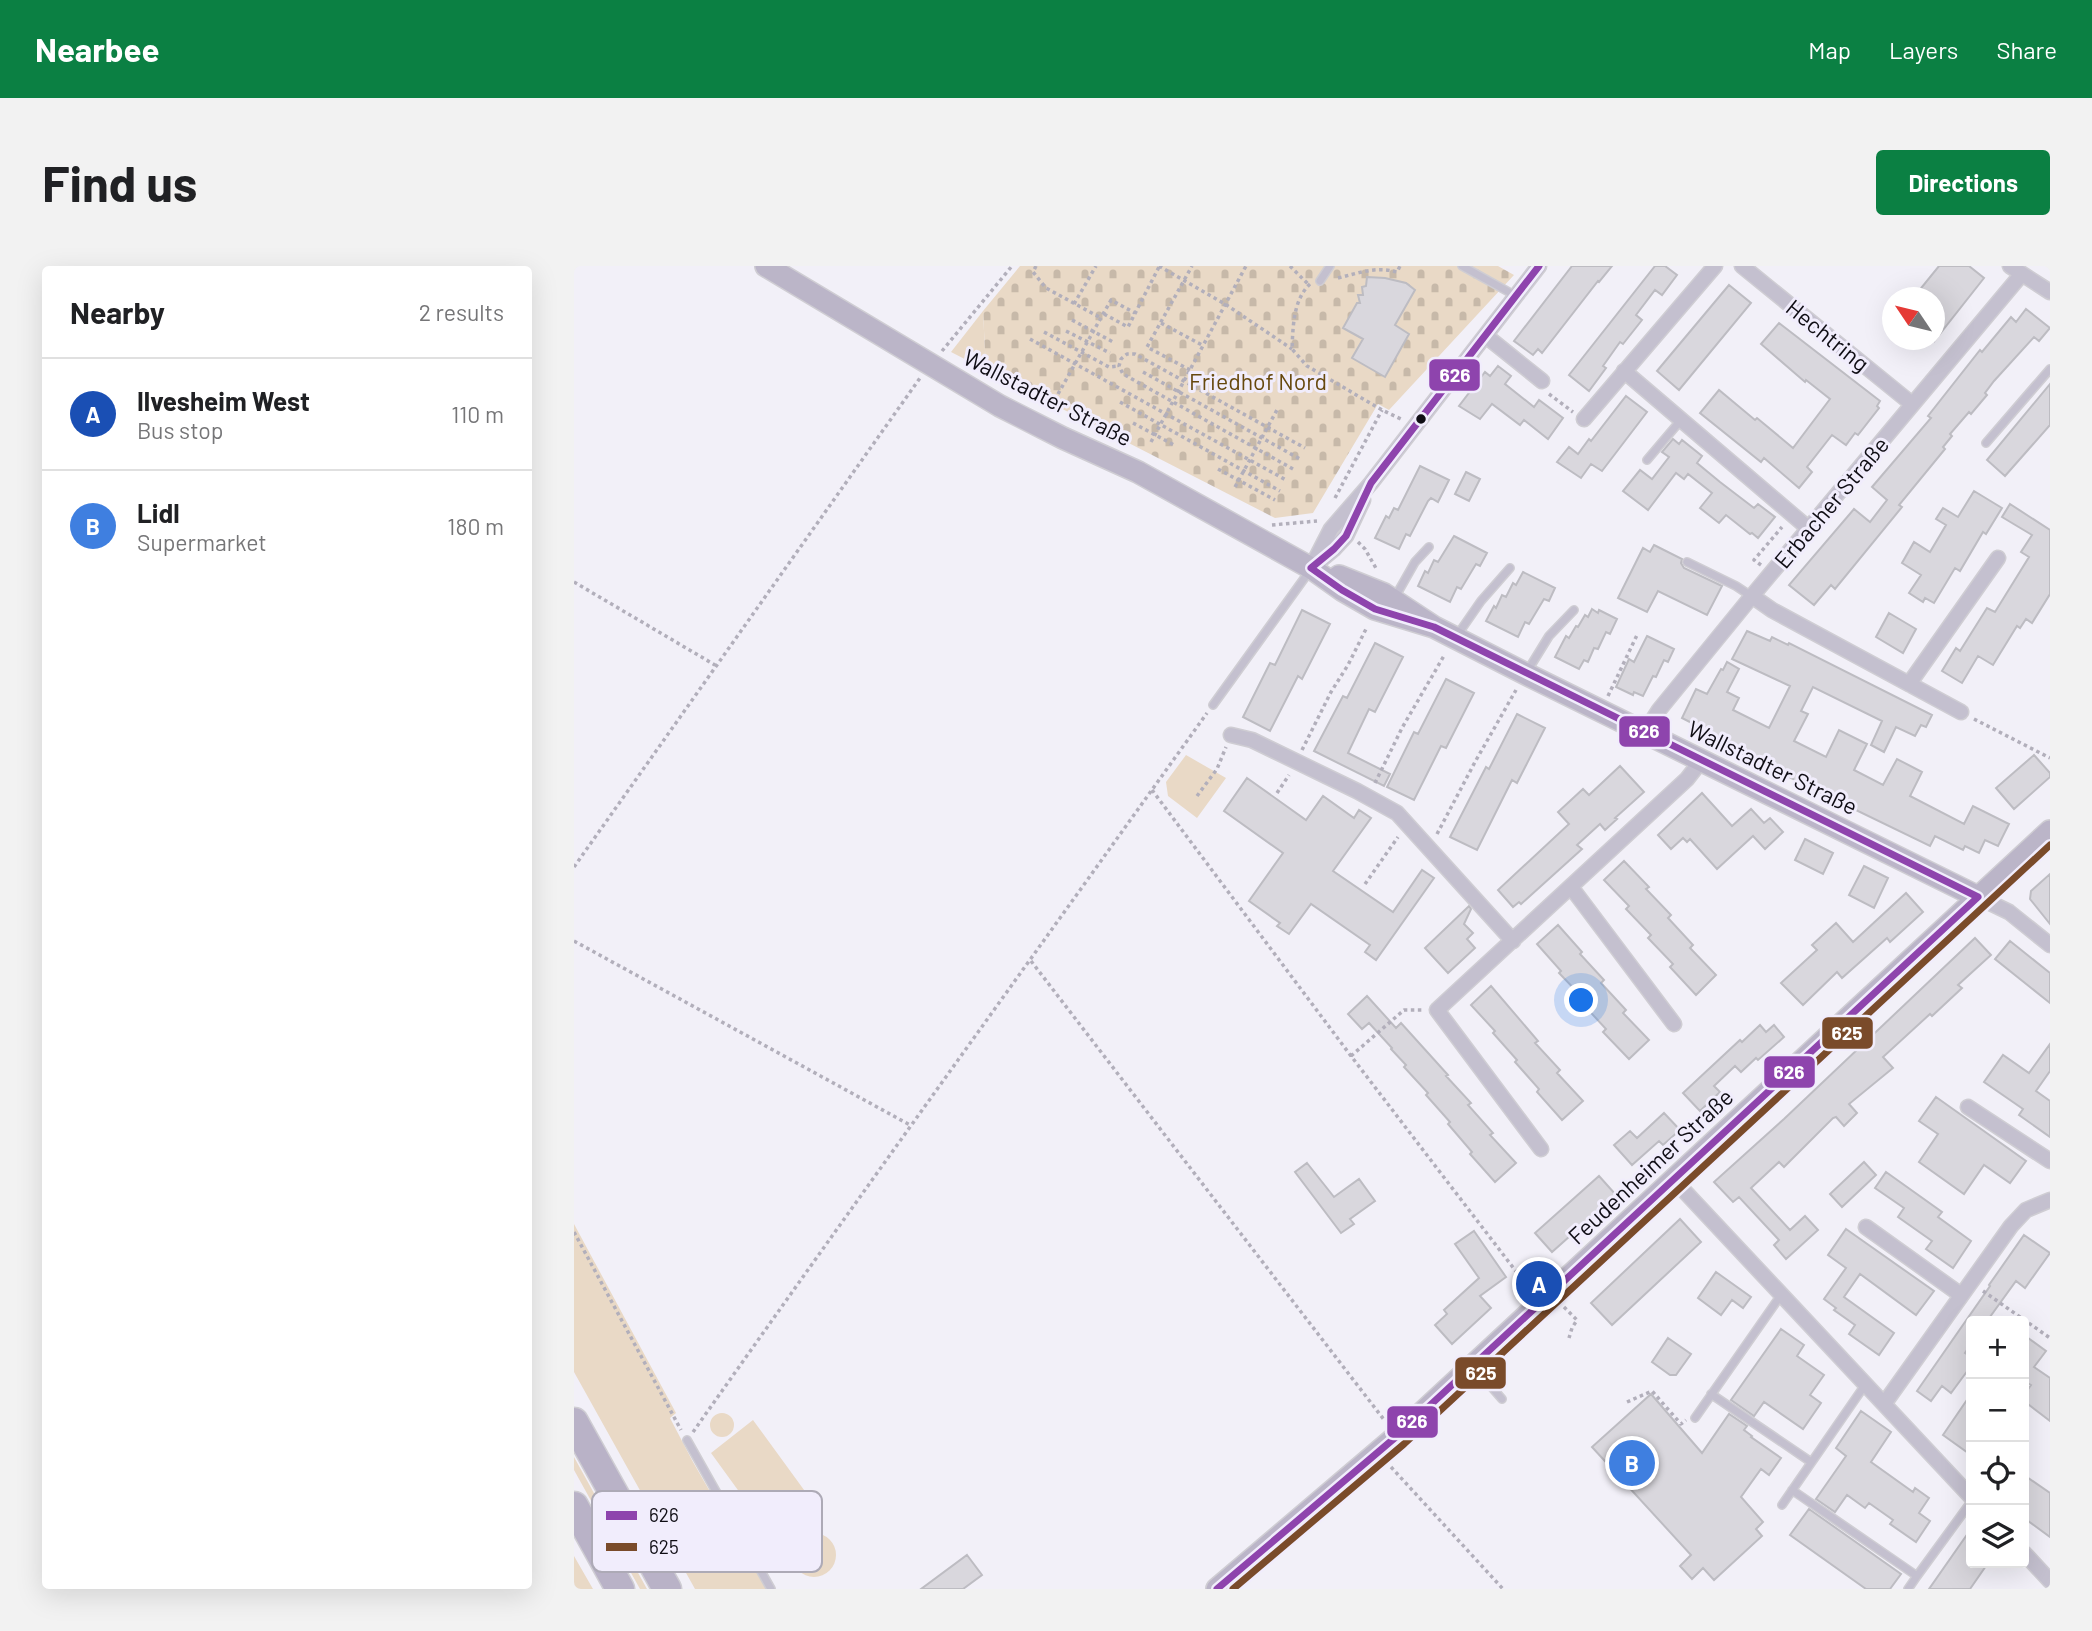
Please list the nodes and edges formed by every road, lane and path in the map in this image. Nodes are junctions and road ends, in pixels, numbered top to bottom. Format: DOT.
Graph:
graph roads {
  1 [pos="766,266"];
  2 [pos="1012,266"];
  3 [pos="1036,266"];
  4 [pos="1096,266"];
  5 [pos="1159,266"];
  6 [pos="1192,266"];
  7 [pos="1246,266"];
  8 [pos="1290,266"];
  9 [pos="1330,266"];
  10 [pos="1401,266"];
  11 [pos="1462,266"];
  12 [pos="1539,266"];
  13 [pos="1715,266"];
  14 [pos="1742,266"];
  15 [pos="2020,269"];
  16 [pos="1184,281"];
  17 [pos="1321,281"];
  18 [pos="1308,284"];
  19 [pos="2050,292"];
  20 [pos="1516,296"];
  21 [pos="1074,304"];
  22 [pos="1225,304"];
  23 [pos="1135,313"];
  24 [pos="1102,316"];
  25 [pos="1072,320"];
  26 [pos="1161,323"];
  27 [pos="1066,331"];
  28 [pos="1094,331"];
  29 [pos="1044,332"];
  30 [pos="1486,336"];
  31 [pos="1030,338"];
  32 [pos="1088,342"];
  33 [pos="1115,343"];
  34 [pos="1203,346"];
  35 [pos="1292,349"];
  36 [pos="1082,353"];
  37 [pos="1110,354"];
  38 [pos="934,360"];
  39 [pos="1076,364"];
  40 [pos="1119,366"];
  41 [pos="1190,369"];
  42 [pos="2050,369"];
  43 [pos="1143,372"];
  44 [pos="1624,372"];
  45 [pos="1184,381"];
  46 [pos="1542,381"];
  47 [pos="1178,391"];
  48 [pos="1058,394"];
  49 [pos="1120,402"];
  50 [pos="1172,402"];
  51 [pos="1912,404"];
  52 [pos="1278,408"];
  53 [pos="1382,410"];
  54 [pos="1166,414"];
  55 [pos="1584,419"];
  56 [pos="1681,420"];
  57 [pos="1133,423"];
  58 [pos="1160,424"];
  59 [pos="1414,425"];
  60 [pos="1268,427"];
  61 [pos="1154,435"];
  62 [pos="1262,438"];
  63 [pos="1151,442"];
  64 [pos="1986,443"];
  65 [pos="1174,445"];
  66 [pos="1305,447"];
  67 [pos="1256,449"];
  68 [pos="1300,459"];
  69 [pos="1250,460"];
  70 [pos="1647,460"];
  71 [pos="1218,469"];
  72 [pos="1293,469"];
  73 [pos="1244,471"];
  74 [pos="1239,480"];
  75 [pos="1286,480"];
  76 [pos="1371,483"];
  77 [pos="1235,487"];
  78 [pos="1280,491"];
  79 [pos="1275,500"];
  80 [pos="1334,501"];
  81 [pos="1793,514"];
  82 [pos="1271,526"];
  83 [pos="1331,528"];
  84 [pos="1808,528"];
  85 [pos="1429,547"];
  86 [pos="1998,558"];
  87 [pos="1687,562"];
  88 [pos="1311,568"];
  89 [pos="1510,568"];
  90 [pos="1771,573"];
  91 [pos="574,582"];
  92 [pos="1752,596"];
  93 [pos="1393,600"];
  94 [pos="1574,610"];
  95 [pos="1434,627"];
  96 [pos="1638,633"];
  97 [pos="1456,638"];
  98 [pos="715,665"];
  99 [pos="1349,665"];
  100 [pos="1526,674"];
  101 [pos="1909,684"];
  102 [pos="1213,705"];
  103 [pos="1601,711"];
  104 [pos="1961,712"];
  105 [pos="1645,732"];
  106 [pos="1231,735"];
  107 [pos="2050,758"];
  108 [pos="1701,761"];
  109 [pos="1296,762"];
  110 [pos="1152,790"];
  111 [pos="1277,793"];
  112 [pos="1197,796"];
  113 [pos="1368,797"];
  114 [pos="1407,824"];
  115 [pos="2050,831"];
  116 [pos="1430,848"];
  117 [pos="574,867"];
  118 [pos="1364,884"];
  119 [pos="1571,887"];
  120 [pos="1978,897"];
  121 [pos="574,941"];
  122 [pos="1513,941"];
  123 [pos="2050,946"];
  124 [pos="1030,961"];
  125 [pos="1437,1010"];
  126 [pos="1674,1024"];
  127 [pos="1351,1056"];
  128 [pos="1968,1107"];
  129 [pos="910,1125"];
  130 [pos="1541,1149"];
  131 [pos="2050,1161"];
  132 [pos="1674,1180"];
  133 [pos="2050,1200"];
  134 [pos="1866,1227"];
  135 [pos="574,1231"];
  136 [pos="1971,1282"];
  137 [pos="1552,1293"];
  138 [pos="1782,1295"];
  139 [pos="1961,1295"];
  140 [pos="1569,1338"];
  141 [pos="2050,1338"];
  142 [pos="1473,1367"];
  143 [pos="1865,1384"];
  144 [pos="1712,1394"];
  145 [pos="1502,1399"];
  146 [pos="1627,1402"];
  147 [pos="1884,1404"];
  148 [pos="1695,1418"];
  149 [pos="574,1422"];
  150 [pos="1681,1424"];
  151 [pos="1397,1436"];
  152 [pos="687,1440"];
  153 [pos="1378,1454"];
  154 [pos="1811,1462"];
  155 [pos="1792,1490"];
  156 [pos="612,1491"];
  157 [pos="716,1491"];
  158 [pos="1966,1494"];
  159 [pos="1967,1505"];
  160 [pos="574,1506"];
  161 [pos="1782,1506"];
  162 [pos="592,1538"];
  163 [pos="2029,1558"];
  164 [pos="611,1572"];
  165 [pos="658,1572"];
  166 [pos="761,1572"];
  167 [pos="1917,1576"];
  168 [pos="2050,1581"];
  169 [pos="620,1589"];
  170 [pos="667,1589"];
  171 [pos="771,1589"];
  172 [pos="1217,1589"];
  173 [pos="1503,1589"];
  174 [pos="1908,1589"];
  1 -- 38 [label="main road, Wallstadter Straße"];
  2 -- 38 [label="path"];
  3 -- 21 [label="path"];
  4 -- 21 [label="path"];
  5 -- 16 [label="path"];
  5 -- 23 [label="path"];
  6 -- 16 [label="path"];
  7 -- 22 [label="path"];
  8 -- 18 [label="path"];
  9 -- 17 [label="lane"];
  10 -- 17 [label="path"];
  11 -- 20 [label="lane"];
  12 -- 20 [label="street"];
  13 -- 44 [label="street"];
  14 -- 51 [label="street, Hechtring"];
  15 -- 19 [label="street"];
  15 -- 51 [label="street, Erbacher Straße"];
  16 -- 22 [label="path"];
  16 -- 26 [label="path"];
  17 -- 18 [label="path"];
  18 -- 35 [label="path"];
  20 -- 30 [label="street"];
  21 -- 24 [label="path"];
  22 -- 34 [label="path"];
  22 -- 35 [label="path"];
  23 -- 24 [label="path"];
  23 -- 24 [label="path"];
  24 -- 28 [label="path"];
  25 -- 28 [label="path"];
  26 -- 34 [label="path"];
  26 -- 41 [label="path"];
  27 -- 32 [label="path"];
  28 -- 32 [label="path"];
  28 -- 33 [label="path"];
  29 -- 36 [label="path"];
  30 -- 46 [label="street"];
  30 -- 59 [label="street"];
  31 -- 39 [label="path"];
  32 -- 36 [label="path"];
  32 -- 37 [label="path"];
  34 -- 41 [label="path"];
  35 -- 53 [label="path"];
  36 -- 39 [label="path"];
  36 -- 40 [label="path"];
  38 -- 88 [label="main road, Wallstadter Straße"];
  38 -- 98 [label="path"];
  39 -- 48 [label="path"];
  39 -- 54 [label="path"];
  40 -- 45 [label="path"];
  40 -- 50 [label="path"];
  41 -- 45 [label="path"];
  42 -- 64 [label="lane"];
  43 -- 47 [label="path"];
  44 -- 55 [label="street"];
  44 -- 56 [label="street"];
  45 -- 47 [label="path"];
  45 -- 60 [label="path"];
  46 -- 55 [label="path"];
  47 -- 50 [label="path"];
  47 -- 62 [label="path"];
  49 -- 58 [label="path"];
  50 -- 54 [label="path"];
  50 -- 67 [label="path"];
  51 -- 84 [label="street, Erbacher Straße"];
  52 -- 60 [label="path"];
  53 -- 59 [label="path"];
  53 -- 80 [label="path"];
  54 -- 58 [label="path"];
  54 -- 69 [label="path"];
  56 -- 70 [label="lane"];
  56 -- 81 [label="street"];
  57 -- 61 [label="path"];
  58 -- 61 [label="path"];
  58 -- 73 [label="path"];
  59 -- 76 [label="street"];
  60 -- 62 [label="path"];
  60 -- 66 [label="path"];
  61 -- 63 [label="path"];
  61 -- 65 [label="path"];
  62 -- 67 [label="path"];
  62 -- 68 [label="path"];
  67 -- 69 [label="path"];
  67 -- 72 [label="path"];
  69 -- 73 [label="path"];
  69 -- 75 [label="path"];
  71 -- 74 [label="path"];
  73 -- 74 [label="path"];
  73 -- 78 [label="path"];
  74 -- 77 [label="path"];
  74 -- 79 [label="path"];
  76 -- 83 [label="street"];
  76 -- 88 [label="street"];
  81 -- 84 [label="street"];
  81 -- 90 [label="path"];
  82 -- 83 [label="path"];
  83 -- 88 [label="street"];
  84 -- 90 [label="street, Erbacher Straße"];
  85 -- 93 [label="lane"];
  86 -- 101 [label="street"];
  87 -- 92 [label="lane"];
  88 -- 93 [label="main road, Wallstadter Straße"];
  88 -- 95 [label="main road, Wallstadter Straße"];
  88 -- 102 [label="lane"];
  89 -- 97 [label="lane"];
  90 -- 92 [label="street, Erbacher Straße"];
  91 -- 98 [label="path"];
  92 -- 101 [label="street"];
  92 -- 105 [label="street, Erbacher Straße"];
  93 -- 95 [label="main road, Wallstadter Straße"];
  94 -- 100 [label="lane"];
  95 -- 97 [label="main road, Wallstadter Straße"];
  96 -- 103 [label="path"];
  97 -- 100 [label="main road, Wallstadter Straße"];
  97 -- 113 [label="path"];
  98 -- 117 [label="path"];
  99 -- 109 [label="path"];
  100 -- 103 [label="main road, Wallstadter Straße"];
  100 -- 116 [label="path"];
  101 -- 104 [label="street"];
  102 -- 110 [label="path"];
  103 -- 105 [label="main road, Wallstadter Straße"];
  104 -- 107 [label="path"];
  105 -- 108 [label="main road, Wallstadter Straße"];
  106 -- 109 [label="street"];
  106 -- 112 [label="path"];
  108 -- 119 [label="street"];
  108 -- 120 [label="main road, Wallstadter Straße"];
  109 -- 111 [label="path"];
  109 -- 113 [label="street"];
  110 -- 124 [label="path"];
  110 -- 127 [label="path"];
  113 -- 114 [label="street"];
  114 -- 116 [label="street"];
  114 -- 118 [label="path"];
  115 -- 120 [label="main road, Feudenheimer Straße"];
  116 -- 122 [label="street"];
  119 -- 122 [label="street"];
  119 -- 126 [label="street"];
  120 -- 123 [label="street"];
  120 -- 132 [label="main road, Feudenheimer Straße"];
  121 -- 129 [label="path"];
  122 -- 125 [label="street"];
  124 -- 129 [label="path"];
  124 -- 151 [label="path"];
  125 -- 127 [label="path"];
  125 -- 130 [label="street"];
  127 -- 137 [label="path"];
  128 -- 131 [label="street"];
  129 -- 152 [label="path"];
  132 -- 137 [label="main road, Feudenheimer Straße"];
  132 -- 138 [label="street"];
  133 -- 136 [label="street"];
  134 -- 139 [label="street"];
  135 -- 152 [label="path"];
  136 -- 139 [label="street"];
  136 -- 141 [label="path"];
  137 -- 140 [label="path"];
  137 -- 142 [label="main road, Feudenheimer Straße"];
  138 -- 143 [label="street"];
  138 -- 144 [label="lane"];
  139 -- 147 [label="street"];
  142 -- 145 [label="lane"];
  142 -- 151 [label="main road, Feudenheimer Straße"];
  143 -- 147 [label="street"];
  143 -- 154 [label="lane"];
  144 -- 148 [label="lane"];
  144 -- 154 [label="lane"];
  146 -- 150 [label="path"];
  147 -- 158 [label="street"];
  149 -- 156 [label="highway"];
  151 -- 153 [label="main road, Feudenheimer Straße"];
  152 -- 157 [label="lane"];
  153 -- 172 [label="main road, Feudenheimer Straße"];
  153 -- 173 [label="path"];
  154 -- 155 [label="lane"];
  155 -- 161 [label="lane"];
  155 -- 167 [label="lane"];
  159 -- 167 [label="lane"];
  160 -- 162 [label="highway"];
  163 -- 168 [label="street"];
  164 -- 169 [label="highway"];
  165 -- 170 [label="highway"];
  166 -- 171 [label="lane"];
  167 -- 174 [label="lane"];
}
